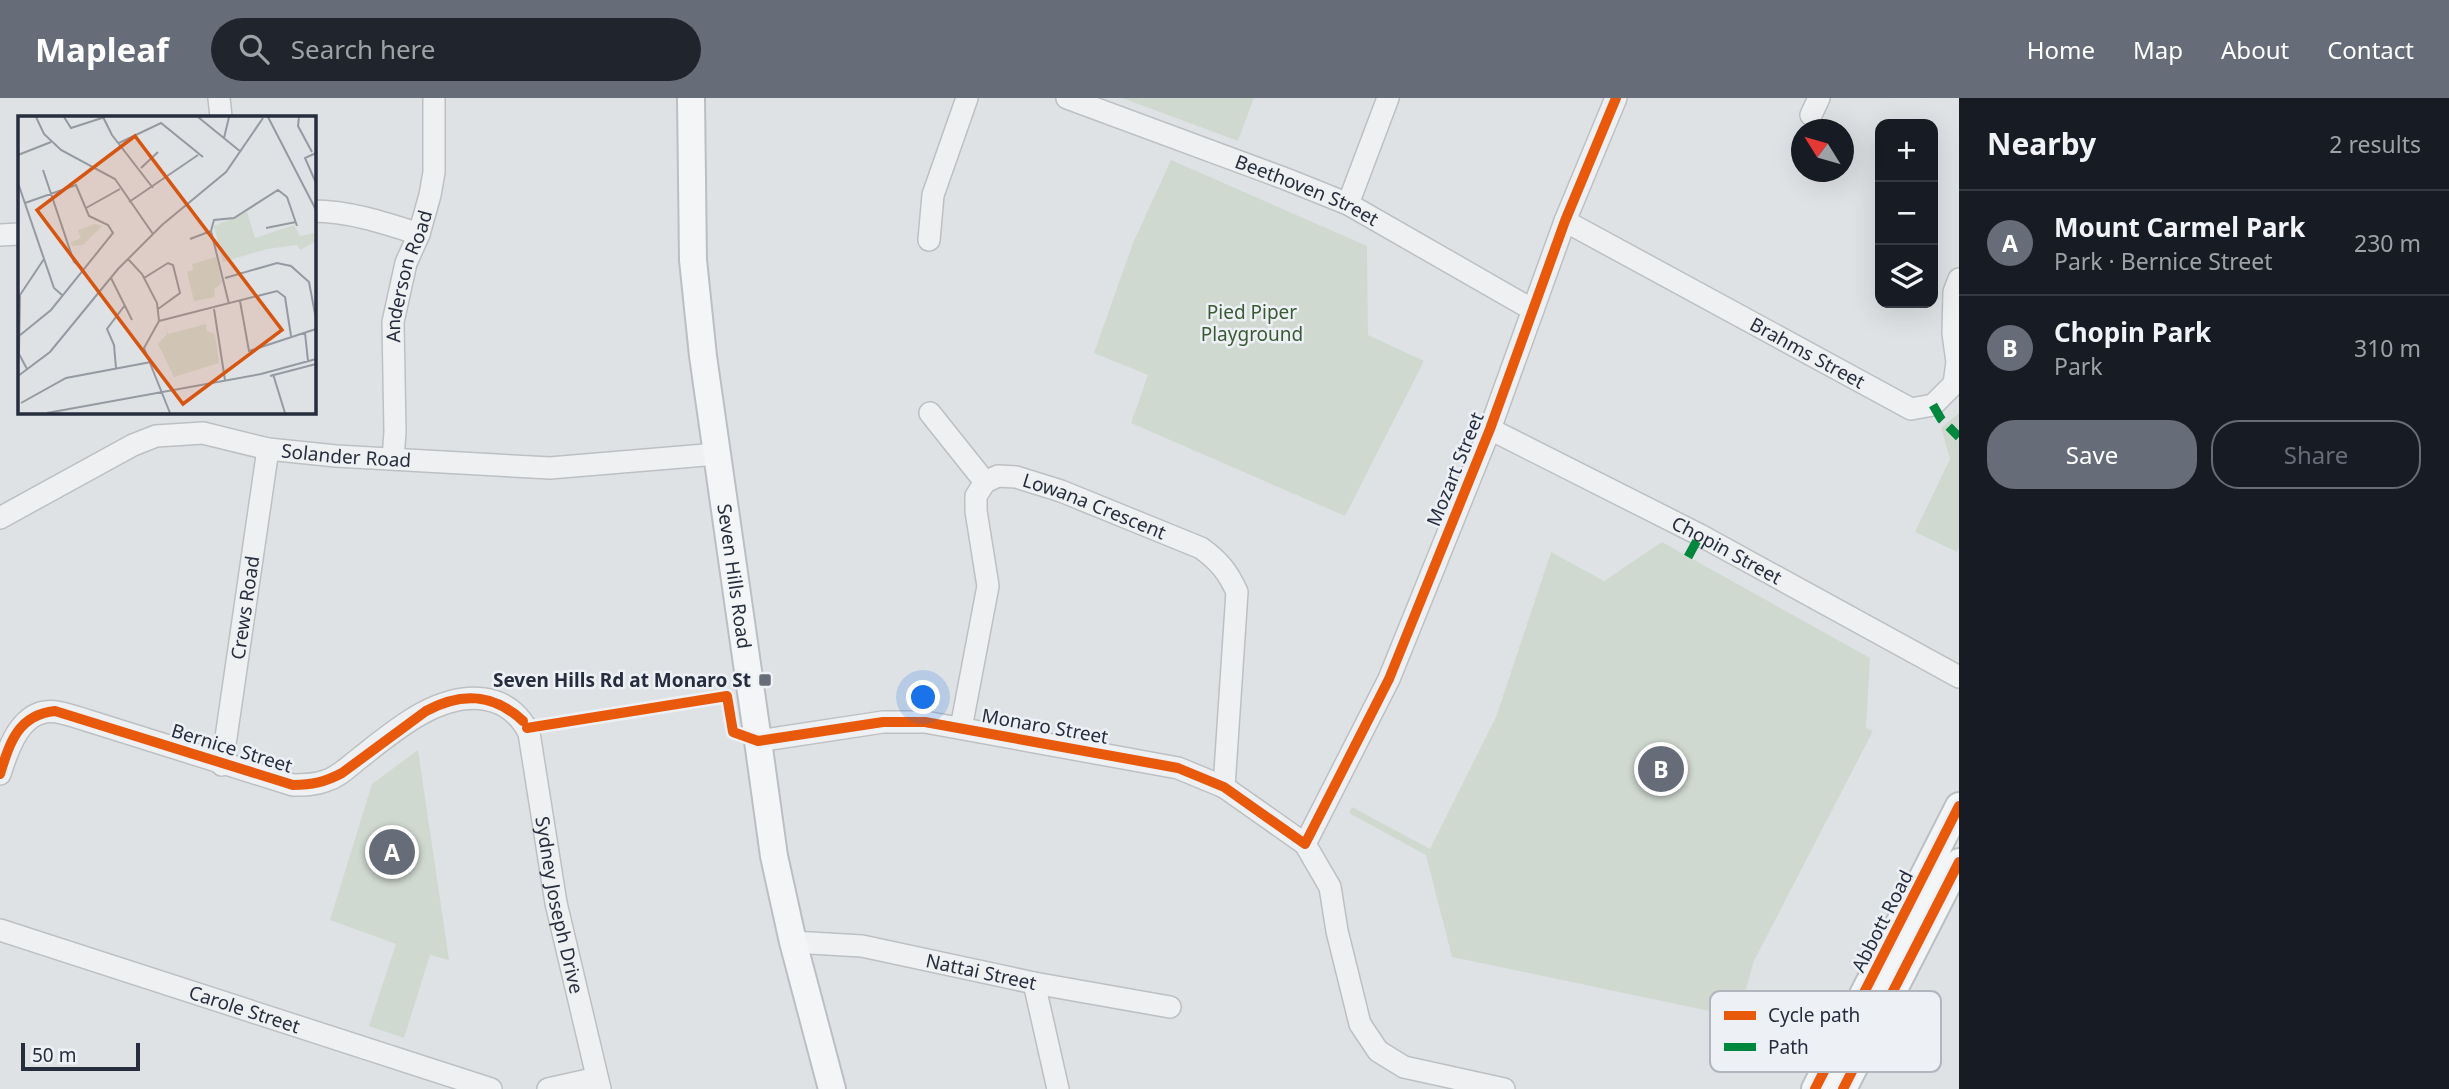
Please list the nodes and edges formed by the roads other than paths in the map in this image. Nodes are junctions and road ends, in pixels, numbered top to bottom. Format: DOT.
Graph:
graph roads {
  1 [pos="219,98"];
  2 [pos="434,98"];
  3 [pos="691,98"];
  4 [pos="967,98"];
  5 [pos="1067,98"];
  6 [pos="1388,98"];
  7 [pos="1616,98"];
  8 [pos="221,116"];
  9 [pos="1348,204"];
  10 [pos="315,211"];
  11 [pos="1565,222"];
  12 [pos="18,234"];
  13 [pos="419,234"];
  14 [pos="0,235"];
  15 [pos="929,240"];
  16 [pos="1959,279"];
  17 [pos="1533,310"];
  18 [pos="930,413"];
  19 [pos="1490,429"];
  20 [pos="268,449"];
  21 [pos="717,454"];
  22 [pos="393,458"];
  23 [pos="985,482"];
  24 [pos="0,518"];
  25 [pos="1959,677"];
  26 [pos="523,721"];
  27 [pos="961,728"];
  28 [pos="758,741"];
  29 [pos="222,765"];
  30 [pos="0,774"];
  31 [pos="1224,787"];
  32 [pos="1959,806"];
  33 [pos="1305,844"];
  34 [pos="1959,862"];
  35 [pos="0,930"];
  36 [pos="793,942"];
  37 [pos="1034,983"];
  38 [pos="1865,991"];
  39 [pos="1893,991"];
  40 [pos="1170,1007"];
  41 [pos="1824,1072"];
  42 [pos="1852,1072"];
  43 [pos="599,1083"];
  44 [pos="491,1089"];
  45 [pos="548,1089"];
  46 [pos="832,1089"];
  47 [pos="1058,1089"];
  48 [pos="1504,1089"];
  49 [pos="1815,1089"];
  50 [pos="1843,1089"];
  1 -- 8 [label="street"];
  2 -- 13 [label="street, Anderson Road"];
  3 -- 21 [label="main road, Seven Hills Road"];
  4 -- 15 [label="street"];
  5 -- 9 [label="street, Beethoven Street"];
  6 -- 9 [label="street"];
  7 -- 11 [label="street, Mozart Street"];
  9 -- 17 [label="street, Beethoven Street"];
  10 -- 13 [label="street"];
  11 -- 16 [label="street, Brahms Street"];
  11 -- 17 [label="street, Mozart Street"];
  12 -- 14 [label="street"];
  13 -- 22 [label="street, Anderson Road"];
  17 -- 19 [label="street, Mozart Street"];
  18 -- 23 [label="street"];
  19 -- 25 [label="street, Chopin Street"];
  19 -- 33 [label="street, Mozart Street"];
  20 -- 22 [label="street, Solander Road"];
  20 -- 24 [label="street, Solander Road"];
  20 -- 29 [label="street, Crews Road"];
  21 -- 22 [label="street, Solander Road"];
  21 -- 28 [label="main road, Seven Hills Road"];
  23 -- 27 [label="street"];
  23 -- 31 [label="street, Lowana Crescent"];
  26 -- 29 [label="street, Bernice Street"];
  26 -- 43 [label="street, Sydney Joseph Drive"];
  27 -- 28 [label="street, Monaro Street"];
  27 -- 31 [label="street, Monaro Street"];
  28 -- 36 [label="main road, Seven Hills Road"];
  29 -- 30 [label="street, Bernice Street"];
  31 -- 33 [label="street, Monaro Street"];
  32 -- 38 [label="main road, Abbott Road"];
  33 -- 48 [label="street, Monaro Street"];
  34 -- 39 [label="main road"];
  35 -- 44 [label="street, Carole Street"];
  36 -- 37 [label="street, Nattai Street"];
  36 -- 46 [label="main road, Seven Hills Road"];
  37 -- 40 [label="street, Nattai Street"];
  37 -- 47 [label="street"];
  41 -- 49 [label="main road, Abbott Road"];
  42 -- 50 [label="main road"];
  43 -- 45 [label="street"];
}
